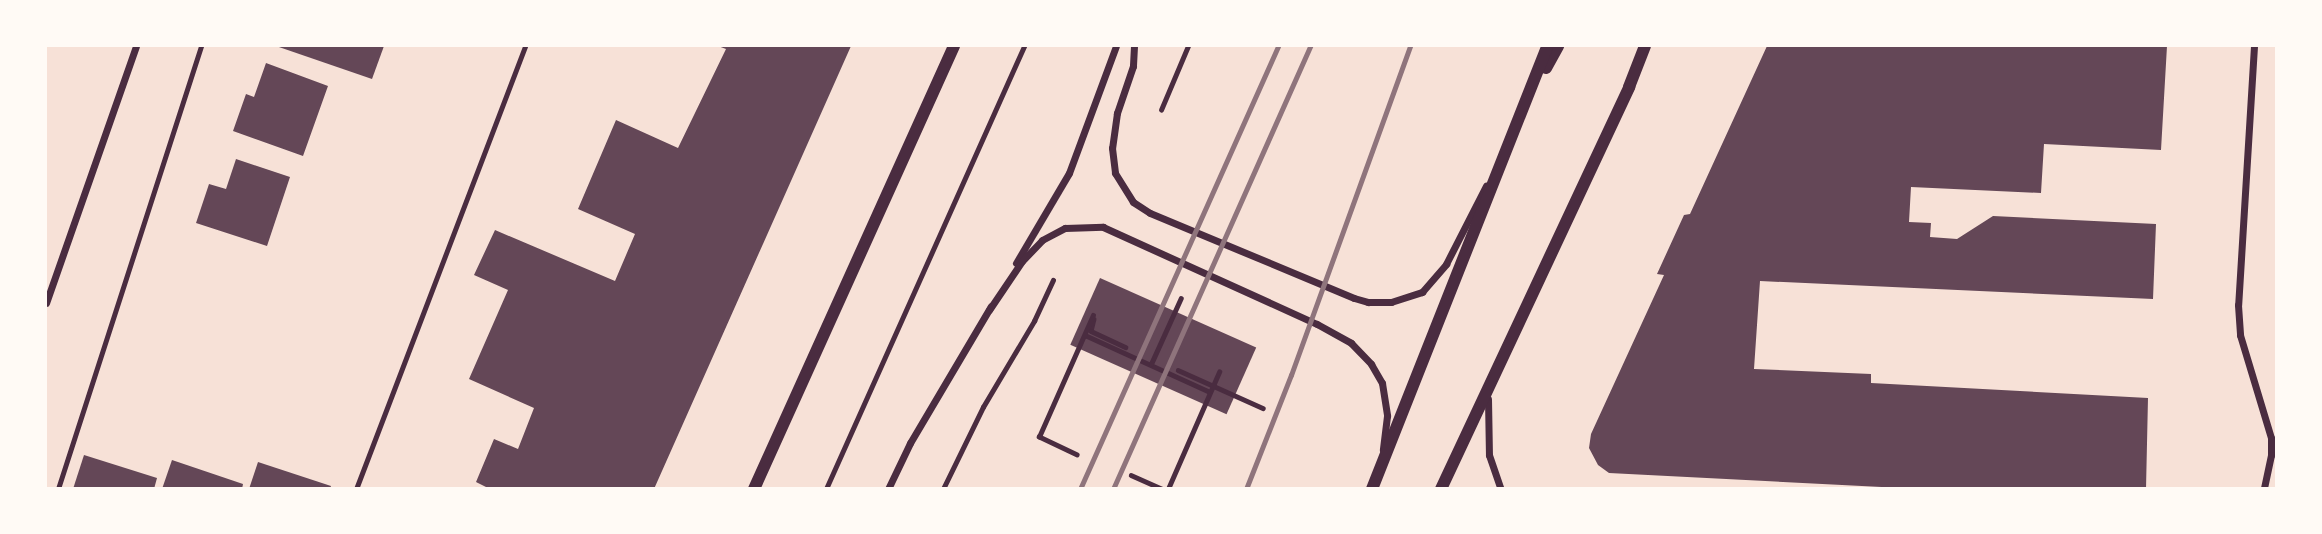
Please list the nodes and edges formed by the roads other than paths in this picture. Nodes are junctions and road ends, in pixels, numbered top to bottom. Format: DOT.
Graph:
graph roads {
  1 [pos="136,46"];
  2 [pos="525,46"];
  3 [pos="954,46"];
  4 [pos="1116,46"];
  5 [pos="1134,46"];
  6 [pos="1547,46"];
  7 [pos="1558,46"];
  8 [pos="1643,46"];
  9 [pos="2254,46"];
  10 [pos="1520,118"];
  11 [pos="46,303"];
  12 [pos="989,310"];
  13 [pos="1491,377"];
  14 [pos="1379,471"];
  15 [pos="356,488"];
  16 [pos="754,488"];
  17 [pos="888,488"];
  18 [pos="1372,488"];
  19 [pos="1441,488"];
  20 [pos="1500,488"];
  21 [pos="2264,488"];
  1 -- 11 [label="street"];
  2 -- 15 [label="lane"];
  3 -- 16 [label="street"];
  4 -- 12 [label="street"];
  5 -- 10 [label="street"];
  6 -- 10 [label="street"];
  7 -- 10 [label="street"];
  8 -- 13 [label="street"];
  9 -- 21 [label="street"];
  10 -- 14 [label="street"];
  12 -- 14 [label="street"];
  12 -- 17 [label="street"];
  13 -- 19 [label="street"];
  13 -- 20 [label="street"];
  14 -- 18 [label="street"];
}
